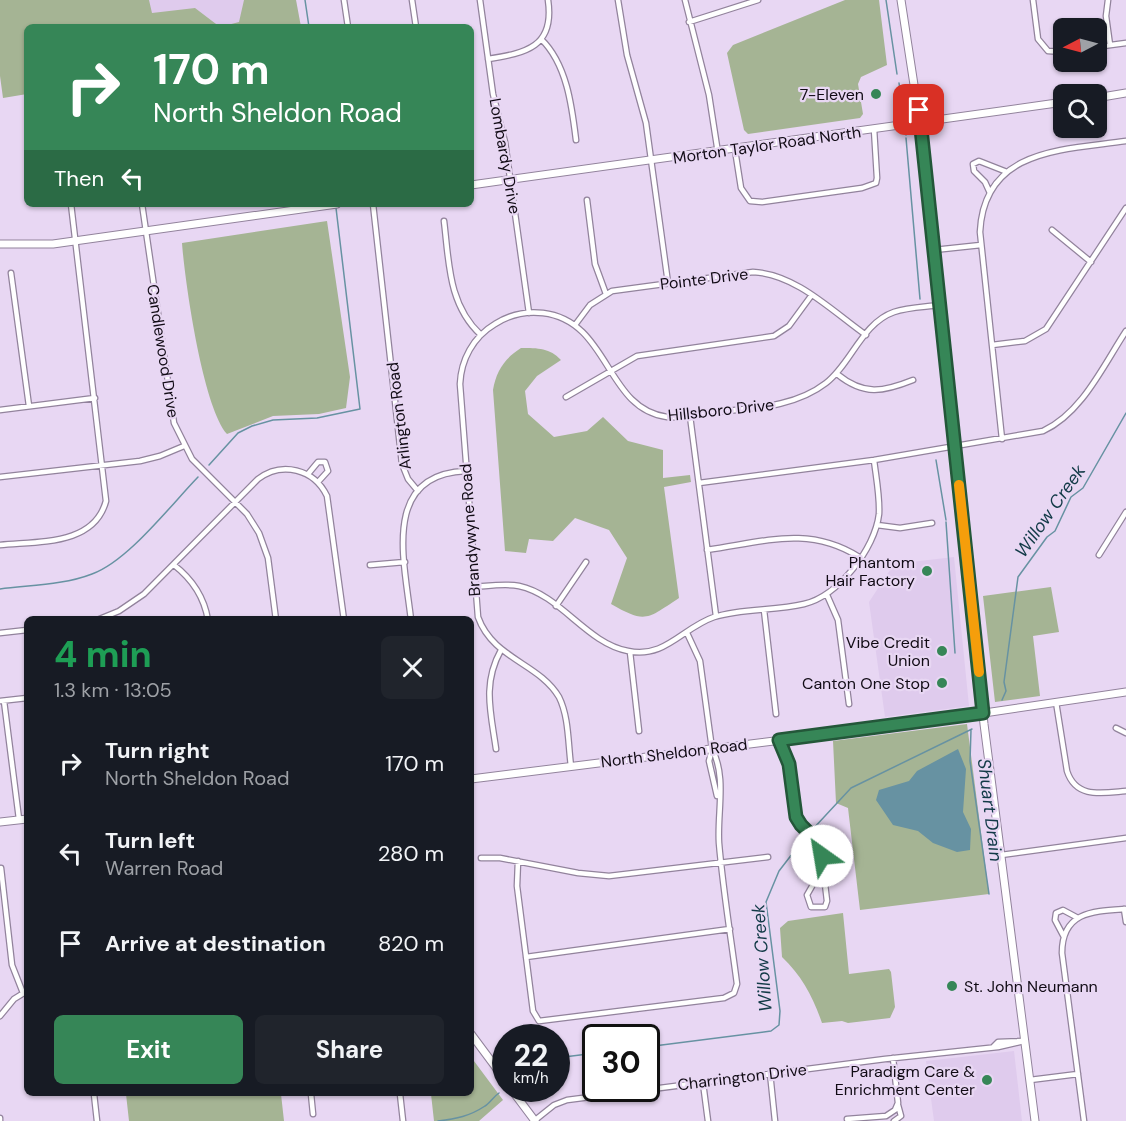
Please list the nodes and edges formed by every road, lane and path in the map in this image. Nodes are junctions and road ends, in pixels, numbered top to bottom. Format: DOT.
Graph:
graph roads {
  1 [pos="344,0"];
  2 [pos="412,0"];
  3 [pos="480,0"];
  4 [pos="548,0"];
  5 [pos="618,0"];
  6 [pos="685,0"];
  7 [pos="758,0"];
  8 [pos="901,0"];
  9 [pos="1033,0"];
  10 [pos="1108,0"];
  11 [pos="689,22"];
  12 [pos="348,24"];
  13 [pos="416,24"];
  14 [pos="541,39"];
  15 [pos="1126,43"];
  16 [pos="1107,45"];
  17 [pos="1110,45"];
  18 [pos="1053,51"];
  19 [pos="488,59"];
  20 [pos="1126,93"];
  21 [pos="1107,96"];
  22 [pos="1053,104"];
  23 [pos="920,123"];
  24 [pos="874,129"];
  25 [pos="576,140"];
  26 [pos="1126,141"];
  27 [pos="735,150"];
  28 [pos="718,153"];
  29 [pos="651,161"];
  30 [pos="1007,172"];
  31 [pos="511,180"];
  32 [pos="474,185"];
  33 [pos="990,193"];
  34 [pos="587,200"];
  35 [pos="71,207"];
  36 [pos="142,207"];
  37 [pos="315,207"];
  38 [pos="373,207"];
  39 [pos="1126,208"];
  40 [pos="444,221"];
  41 [pos="1052,230"];
  42 [pos="145,231"];
  43 [pos="76,241"];
  44 [pos="0,244"];
  45 [pos="981,245"];
  46 [pos="934,250"];
  47 [pos="1090,262"];
  48 [pos="10,273"];
  49 [pos="668,283"];
  50 [pos="606,294"];
  51 [pos="811,296"];
  52 [pos="939,305"];
  53 [pos="529,313"];
  54 [pos="575,325"];
  55 [pos="1126,331"];
  56 [pos="481,335"];
  57 [pos="866,335"];
  58 [pos="992,345"];
  59 [pos="611,370"];
  60 [pos="837,374"];
  61 [pos="913,380"];
  62 [pos="566,397"];
  63 [pos="95,398"];
  64 [pos="29,406"];
  65 [pos="0,410"];
  66 [pos="690,416"];
  67 [pos="1002,439"];
  68 [pos="184,446"];
  69 [pos="955,447"];
  70 [pos="873,460"];
  71 [pos="103,465"];
  72 [pos="466,471"];
  73 [pos="308,474"];
  74 [pos="0,477"];
  75 [pos="318,482"];
  76 [pos="699,483"];
  77 [pos="418,491"];
  78 [pos="235,502"];
  79 [pos="1126,512"];
  80 [pos="932,523"];
  81 [pos="877,525"];
  82 [pos="0,545"];
  83 [pos="707,550"];
  84 [pos="1100,555"];
  85 [pos="860,557"];
  86 [pos="405,562"];
  87 [pos="586,562"];
  88 [pos="174,565"];
  89 [pos="370,565"];
  90 [pos="474,587"];
  91 [pos="827,595"];
  92 [pos="556,606"];
  93 [pos="764,610"];
  94 [pos="106,616"];
  95 [pos="207,616"];
  96 [pos="275,616"];
  97 [pos="344,616"];
  98 [pos="411,616"];
  99 [pos="716,616"];
  100 [pos="24,630"];
  101 [pos="0,633"];
  102 [pos="687,633"];
  103 [pos="501,651"];
  104 [pos="630,652"];
  105 [pos="1126,692"];
  106 [pos="24,698"];
  107 [pos="2,701"];
  108 [pos="1056,702"];
  109 [pos="849,704"];
  110 [pos="983,713"];
  111 [pos="776,714"];
  112 [pos="1116,728"];
  113 [pos="639,731"];
  114 [pos="1126,733"];
  115 [pos="779,740"];
  116 [pos="496,749"];
  117 [pos="712,749"];
  118 [pos="571,766"];
  119 [pos="474,779"];
  120 [pos="1126,791"];
  121 [pos="718,799"];
  122 [pos="23,819"];
  123 [pos="0,822"];
  124 [pos="1126,838"];
  125 [pos="1001,855"];
  126 [pos="768,856"];
  127 [pos="481,858"];
  128 [pos="518,861"];
  129 [pos="721,862"];
  130 [pos="823,867"];
  131 [pos="0,868"];
  132 [pos="1125,909"];
  133 [pos="1078,918"];
  134 [pos="1126,922"];
  135 [pos="730,929"];
  136 [pos="1064,937"];
  137 [pos="526,957"];
  138 [pos="24,990"];
  139 [pos="24,993"];
  140 [pos="0,1016"];
  141 [pos="474,1038"];
  142 [pos="1024,1041"];
  143 [pos="893,1058"];
  144 [pos="492,1062"];
  145 [pos="770,1074"];
  146 [pos="1078,1074"];
  147 [pos="1030,1080"];
  148 [pos="703,1083"];
  149 [pos="94,1096"];
  150 [pos="311,1096"];
  151 [pos="400,1096"];
  152 [pos="520,1102"];
  153 [pos="898,1105"];
  154 [pos="313,1114"];
  155 [pos="886,1116"];
  156 [pos="847,1119"];
  157 [pos="97,1121"];
  158 [pos="403,1121"];
  159 [pos="534,1121"];
  160 [pos="708,1121"];
  161 [pos="775,1121"];
  162 [pos="893,1121"];
  163 [pos="1035,1121"];
  164 [pos="1084,1121"];
  1 -- 12 [label="street"];
  2 -- 13 [label="street"];
  3 -- 19 [label="street, Lombardy Drive"];
  4 -- 14 [label="street"];
  5 -- 29 [label="street"];
  6 -- 11 [label="street"];
  7 -- 11 [label="street"];
  8 -- 23 [label="street"];
  9 -- 18 [label="street"];
  10 -- 17 [label="street"];
  11 -- 28 [label="street"];
  14 -- 19 [label="street"];
  14 -- 25 [label="street"];
  15 -- 17 [label="street"];
  16 -- 17 [label="street"];
  19 -- 31 [label="street, Lombardy Drive"];
  20 -- 21 [label="street"];
  22 -- 23 [label="street, Morton Taylor Road North"];
  23 -- 24 [label="street, Morton Taylor Road North"];
  23 -- 46 [label="street"];
  24 -- 27 [label="street, Morton Taylor Road North"];
  24 -- 27 [label="street"];
  26 -- 30 [label="street"];
  27 -- 28 [label="street, Morton Taylor Road North"];
  28 -- 29 [label="street, Morton Taylor Road North"];
  29 -- 31 [label="street, Morton Taylor Road North"];
  29 -- 49 [label="street"];
  30 -- 33 [label="street"];
  30 -- 33 [label="street"];
  31 -- 32 [label="street, Morton Taylor Road North"];
  31 -- 53 [label="street, Lombardy Drive"];
  33 -- 45 [label="street"];
  34 -- 50 [label="street"];
  35 -- 43 [label="street"];
  36 -- 42 [label="street, Candlewood Drive"];
  37 -- 42 [label="street"];
  38 -- 77 [label="street, Arlington Road"];
  39 -- 47 [label="street"];
  40 -- 56 [label="street"];
  41 -- 47 [label="street"];
  42 -- 43 [label="street"];
  42 -- 68 [label="street, Candlewood Drive"];
  43 -- 44 [label="street"];
  43 -- 63 [label="street"];
  45 -- 46 [label="street"];
  45 -- 58 [label="street"];
  46 -- 52 [label="street"];
  47 -- 58 [label="street"];
  48 -- 64 [label="street"];
  49 -- 50 [label="street, Pointe Drive"];
  49 -- 51 [label="street, Pointe Drive"];
  50 -- 54 [label="street"];
  51 -- 57 [label="street, Pointe Drive"];
  51 -- 59 [label="street"];
  52 -- 57 [label="street, Hillsboro Drive"];
  52 -- 69 [label="street"];
  53 -- 54 [label="street, Hillsboro Drive"];
  53 -- 56 [label="street, Hillsboro Drive"];
  54 -- 59 [label="street, Hillsboro Drive"];
  55 -- 67 [label="street"];
  56 -- 72 [label="street, Brandywyne Road"];
  57 -- 60 [label="street, Hillsboro Drive"];
  58 -- 67 [label="street"];
  59 -- 62 [label="street"];
  59 -- 66 [label="street, Hillsboro Drive"];
  60 -- 61 [label="street"];
  60 -- 66 [label="street, Hillsboro Drive"];
  63 -- 64 [label="street"];
  63 -- 71 [label="street"];
  64 -- 65 [label="street"];
  66 -- 76 [label="street"];
  67 -- 69 [label="street"];
  68 -- 71 [label="street"];
  68 -- 78 [label="street, Candlewood Drive"];
  69 -- 70 [label="street"];
  69 -- 110 [label="street"];
  70 -- 76 [label="street"];
  70 -- 81 [label="street"];
  71 -- 74 [label="street"];
  71 -- 82 [label="street"];
  72 -- 77 [label="street"];
  72 -- 90 [label="street, Brandywyne Road"];
  73 -- 75 [label="street"];
  73 -- 75 [label="street"];
  73 -- 78 [label="street"];
  75 -- 97 [label="street"];
  76 -- 83 [label="street"];
  77 -- 86 [label="street, Arlington Road"];
  78 -- 88 [label="street"];
  78 -- 96 [label="street, Candlewood Drive"];
  79 -- 84 [label="street"];
  80 -- 81 [label="street"];
  81 -- 85 [label="street"];
  83 -- 85 [label="street"];
  83 -- 99 [label="street"];
  85 -- 91 [label="street"];
  86 -- 89 [label="street"];
  86 -- 98 [label="street, Arlington Road"];
  87 -- 92 [label="street"];
  88 -- 94 [label="street"];
  88 -- 95 [label="street"];
  90 -- 92 [label="street"];
  90 -- 103 [label="street, Brandywyne Road"];
  91 -- 93 [label="street"];
  91 -- 109 [label="street"];
  92 -- 104 [label="street"];
  93 -- 99 [label="street"];
  93 -- 111 [label="street"];
  99 -- 102 [label="street"];
  100 -- 101 [label="street"];
  102 -- 104 [label="street"];
  102 -- 117 [label="street"];
  103 -- 116 [label="street"];
  103 -- 118 [label="street, Brandywyne Road"];
  104 -- 113 [label="street"];
  105 -- 108 [label="street, North Sheldon Road"];
  106 -- 107 [label="street"];
  107 -- 122 [label="street"];
  108 -- 110 [label="street, North Sheldon Road"];
  108 -- 120 [label="street"];
  110 -- 115 [label="street, North Sheldon Road"];
  110 -- 125 [label="street"];
  112 -- 114 [label="street"];
  115 -- 117 [label="street, North Sheldon Road"];
  115 -- 130 [label="street"];
  117 -- 118 [label="street, North Sheldon Road"];
  117 -- 121 [label="street"];
  117 -- 121 [label="street"];
  118 -- 119 [label="street, North Sheldon Road"];
  121 -- 129 [label="street"];
  122 -- 123 [label="street"];
  124 -- 125 [label="street"];
  125 -- 142 [label="street"];
  126 -- 129 [label="street"];
  127 -- 128 [label="street"];
  128 -- 129 [label="street"];
  128 -- 137 [label="street"];
  129 -- 135 [label="street"];
  130 -- 130 [label="street"];
  131 -- 138 [label="street"];
  132 -- 133 [label="street"];
  132 -- 134 [label="street"];
  133 -- 136 [label="street"];
  133 -- 136 [label="street"];
  135 -- 137 [label="street"];
  135 -- 137 [label="street"];
  136 -- 146 [label="street"];
  139 -- 140 [label="street"];
  141 -- 144 [label="street"];
  142 -- 143 [label="street, Charrington Drive"];
  142 -- 147 [label="street"];
  143 -- 145 [label="street, Charrington Drive"];
  143 -- 153 [label="street"];
  145 -- 148 [label="street, Charrington Drive"];
  145 -- 161 [label="street"];
  146 -- 147 [label="street"];
  146 -- 164 [label="street"];
  147 -- 163 [label="street"];
  148 -- 159 [label="street, Charrington Drive"];
  148 -- 160 [label="street"];
  149 -- 157 [label="street"];
  150 -- 154 [label="street"];
  151 -- 158 [label="street"];
  152 -- 159 [label="street"];
  153 -- 155 [label="street"];
  153 -- 162 [label="street"];
  155 -- 156 [label="street"];
  155 -- 162 [label="street"];
}
